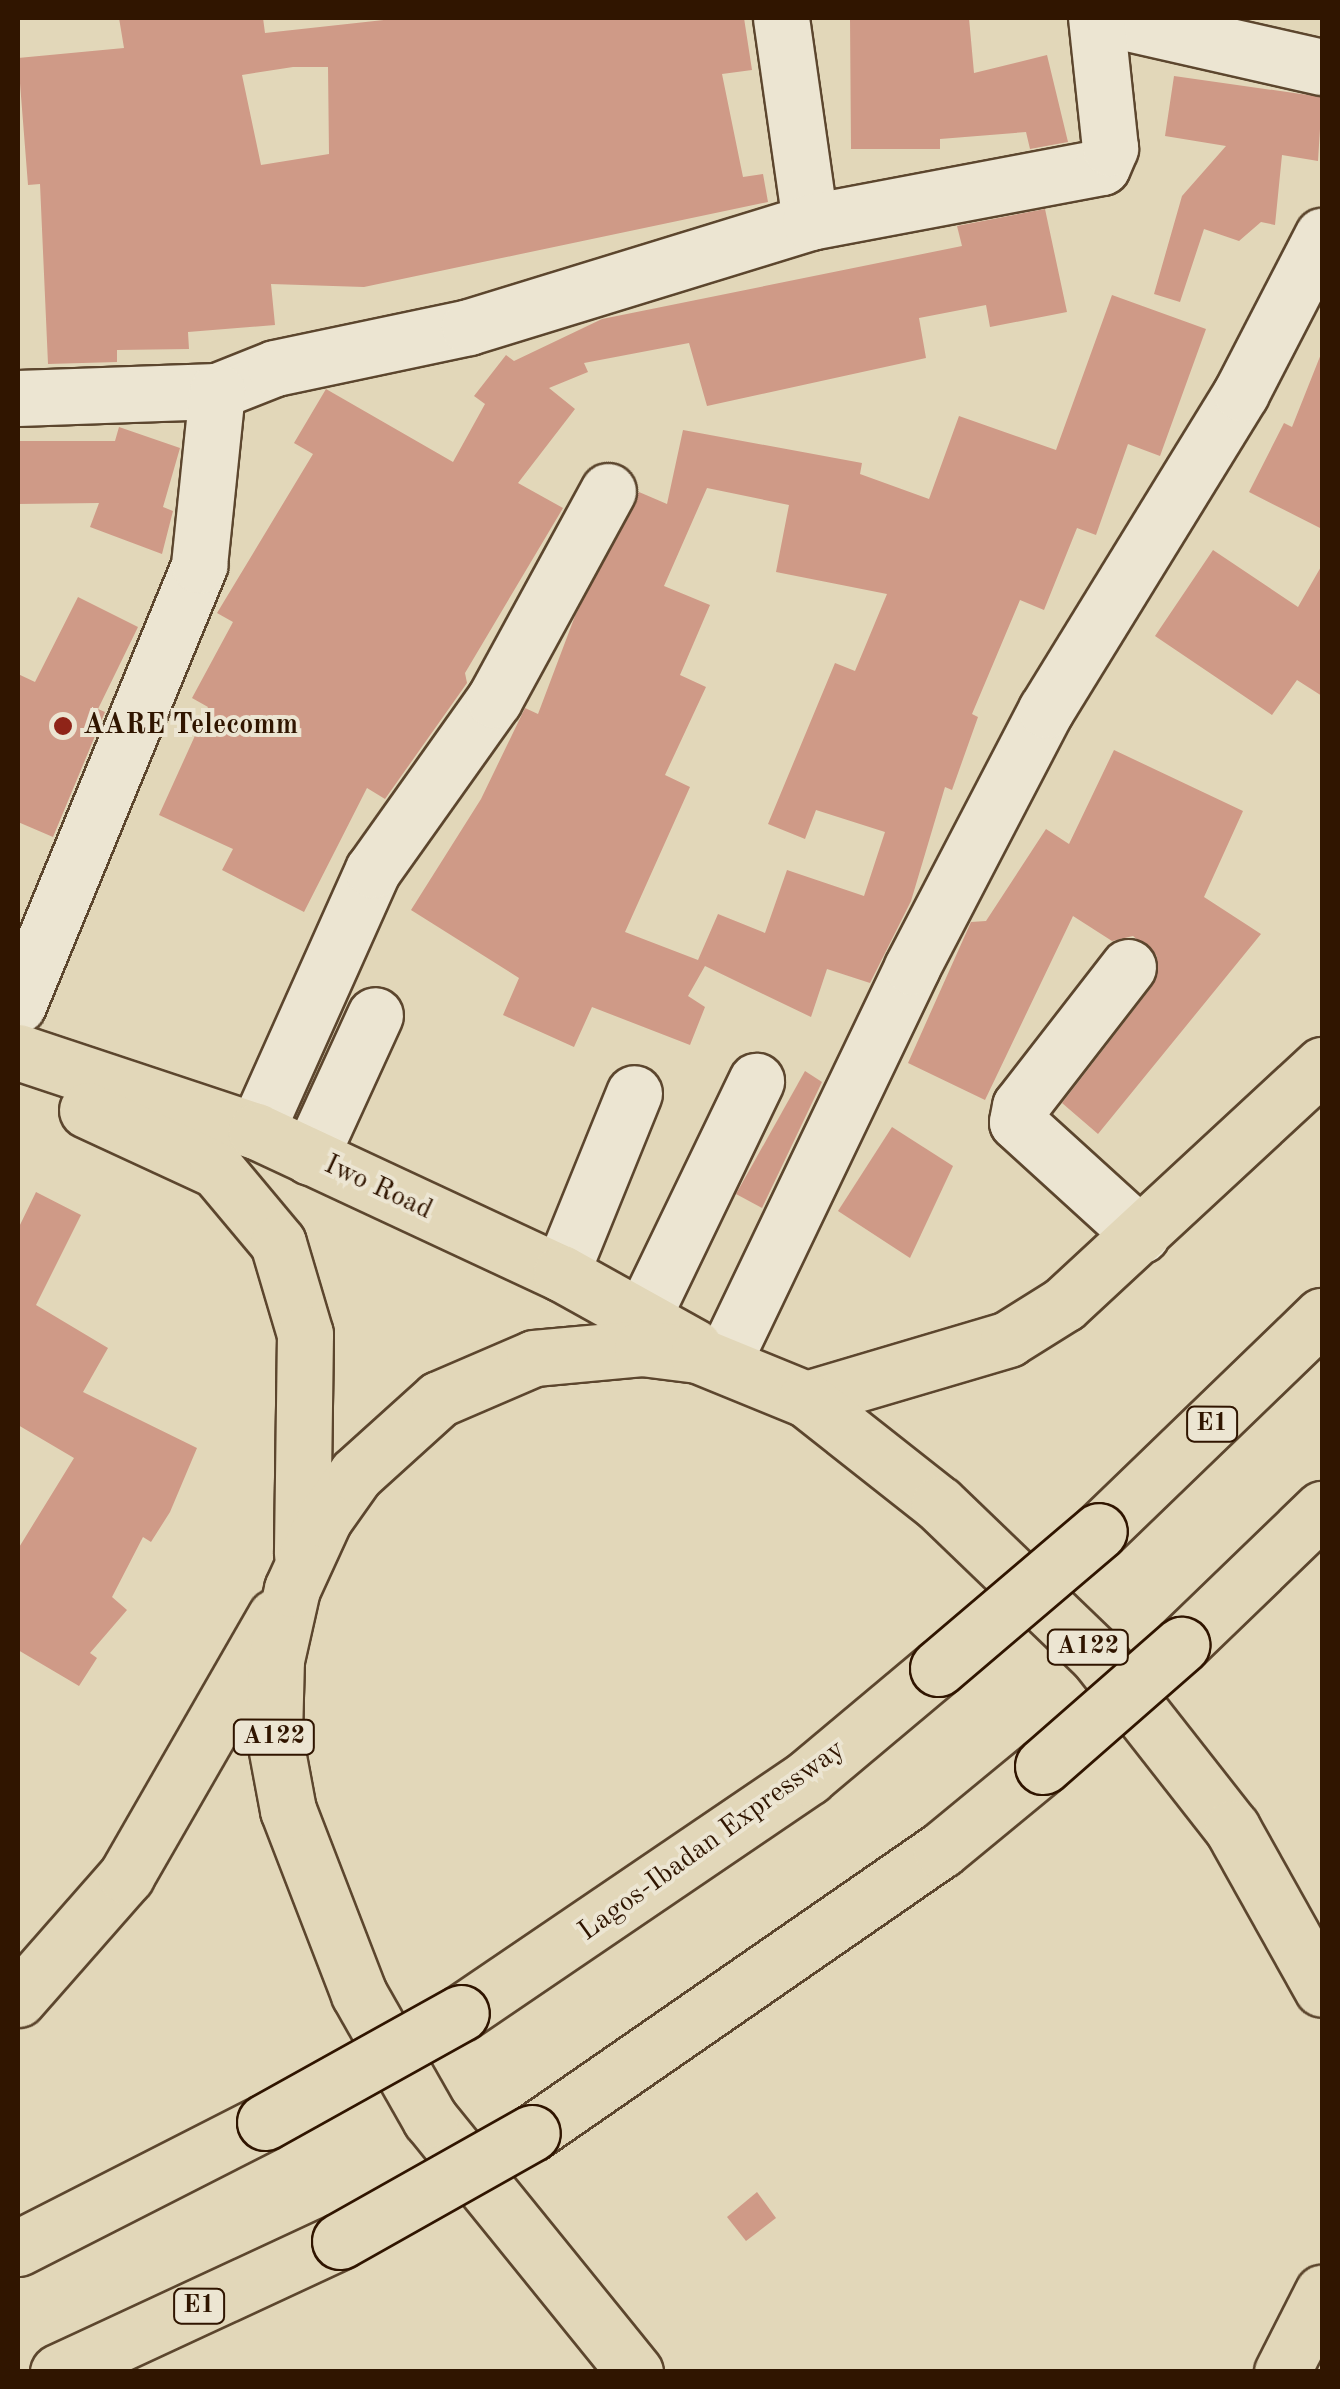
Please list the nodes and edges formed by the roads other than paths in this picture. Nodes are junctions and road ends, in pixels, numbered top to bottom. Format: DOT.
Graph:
graph roads {
  1 [pos="781,18"];
  2 [pos="1096,18"];
  3 [pos="1106,18"];
  4 [pos="1322,68"];
  5 [pos="810,222"];
  6 [pos="1322,236"];
  7 [pos="217,391"];
  8 [pos="18,398"];
  9 [pos="608,492"];
  10 [pos="1128,967"];
  11 [pos="18,1004"];
  12 [pos="376,1016"];
  13 [pos="18,1052"];
  14 [pos="1322,1065"];
  15 [pos="756,1081"];
  16 [pos="18,1089"];
  17 [pos="634,1094"];
  18 [pos="256,1131"];
  19 [pos="310,1156"];
  20 [pos="1141,1235"];
  21 [pos="562,1273"];
  22 [pos="642,1316"];
  23 [pos="1322,1316"];
  24 [pos="722,1364"];
  25 [pos="806,1399"];
  26 [pos="1322,1509"];
  27 [pos="297,1578"];
  28 [pos="1322,1989"];
  29 [pos="18,1999"];
  30 [pos="18,2248"];
  31 [pos="1322,2292"];
  32 [pos="58,2372"];
  33 [pos="635,2372"];
  34 [pos="1282,2372"];
  1 -- 5 [label="street"];
  2 -- 5 [label="street"];
  3 -- 4 [label="street"];
  5 -- 7 [label="street"];
  6 -- 24 [label="street"];
  7 -- 8 [label="street"];
  7 -- 11 [label="street"];
  9 -- 18 [label="street"];
  10 -- 20 [label="street"];
  12 -- 19 [label="street"];
  13 -- 18 [label="highway, Iwo Road / A122"];
  14 -- 20 [label="highway"];
  15 -- 22 [label="street"];
  16 -- 27 [label="highway, A122"];
  17 -- 21 [label="street"];
  18 -- 19 [label="highway, Iwo Road / A122"];
  19 -- 21 [label="highway, Iwo Road / A122"];
  20 -- 25 [label="highway"];
  21 -- 22 [label="highway, Iwo Road / A122"];
  22 -- 24 [label="highway, Iwo Road / A122"];
  23 -- 30 [label="highway, Lagos-Ibadan Expressway / E1, bridge"];
  24 -- 25 [label="highway, A122"];
  24 -- 27 [label="highway, A122"];
  25 -- 28 [label="highway, A122"];
  26 -- 32 [label="highway, E1, bridge"];
  27 -- 29 [label="highway"];
  27 -- 33 [label="highway, A122"];
  31 -- 34 [label="highway"];
}
